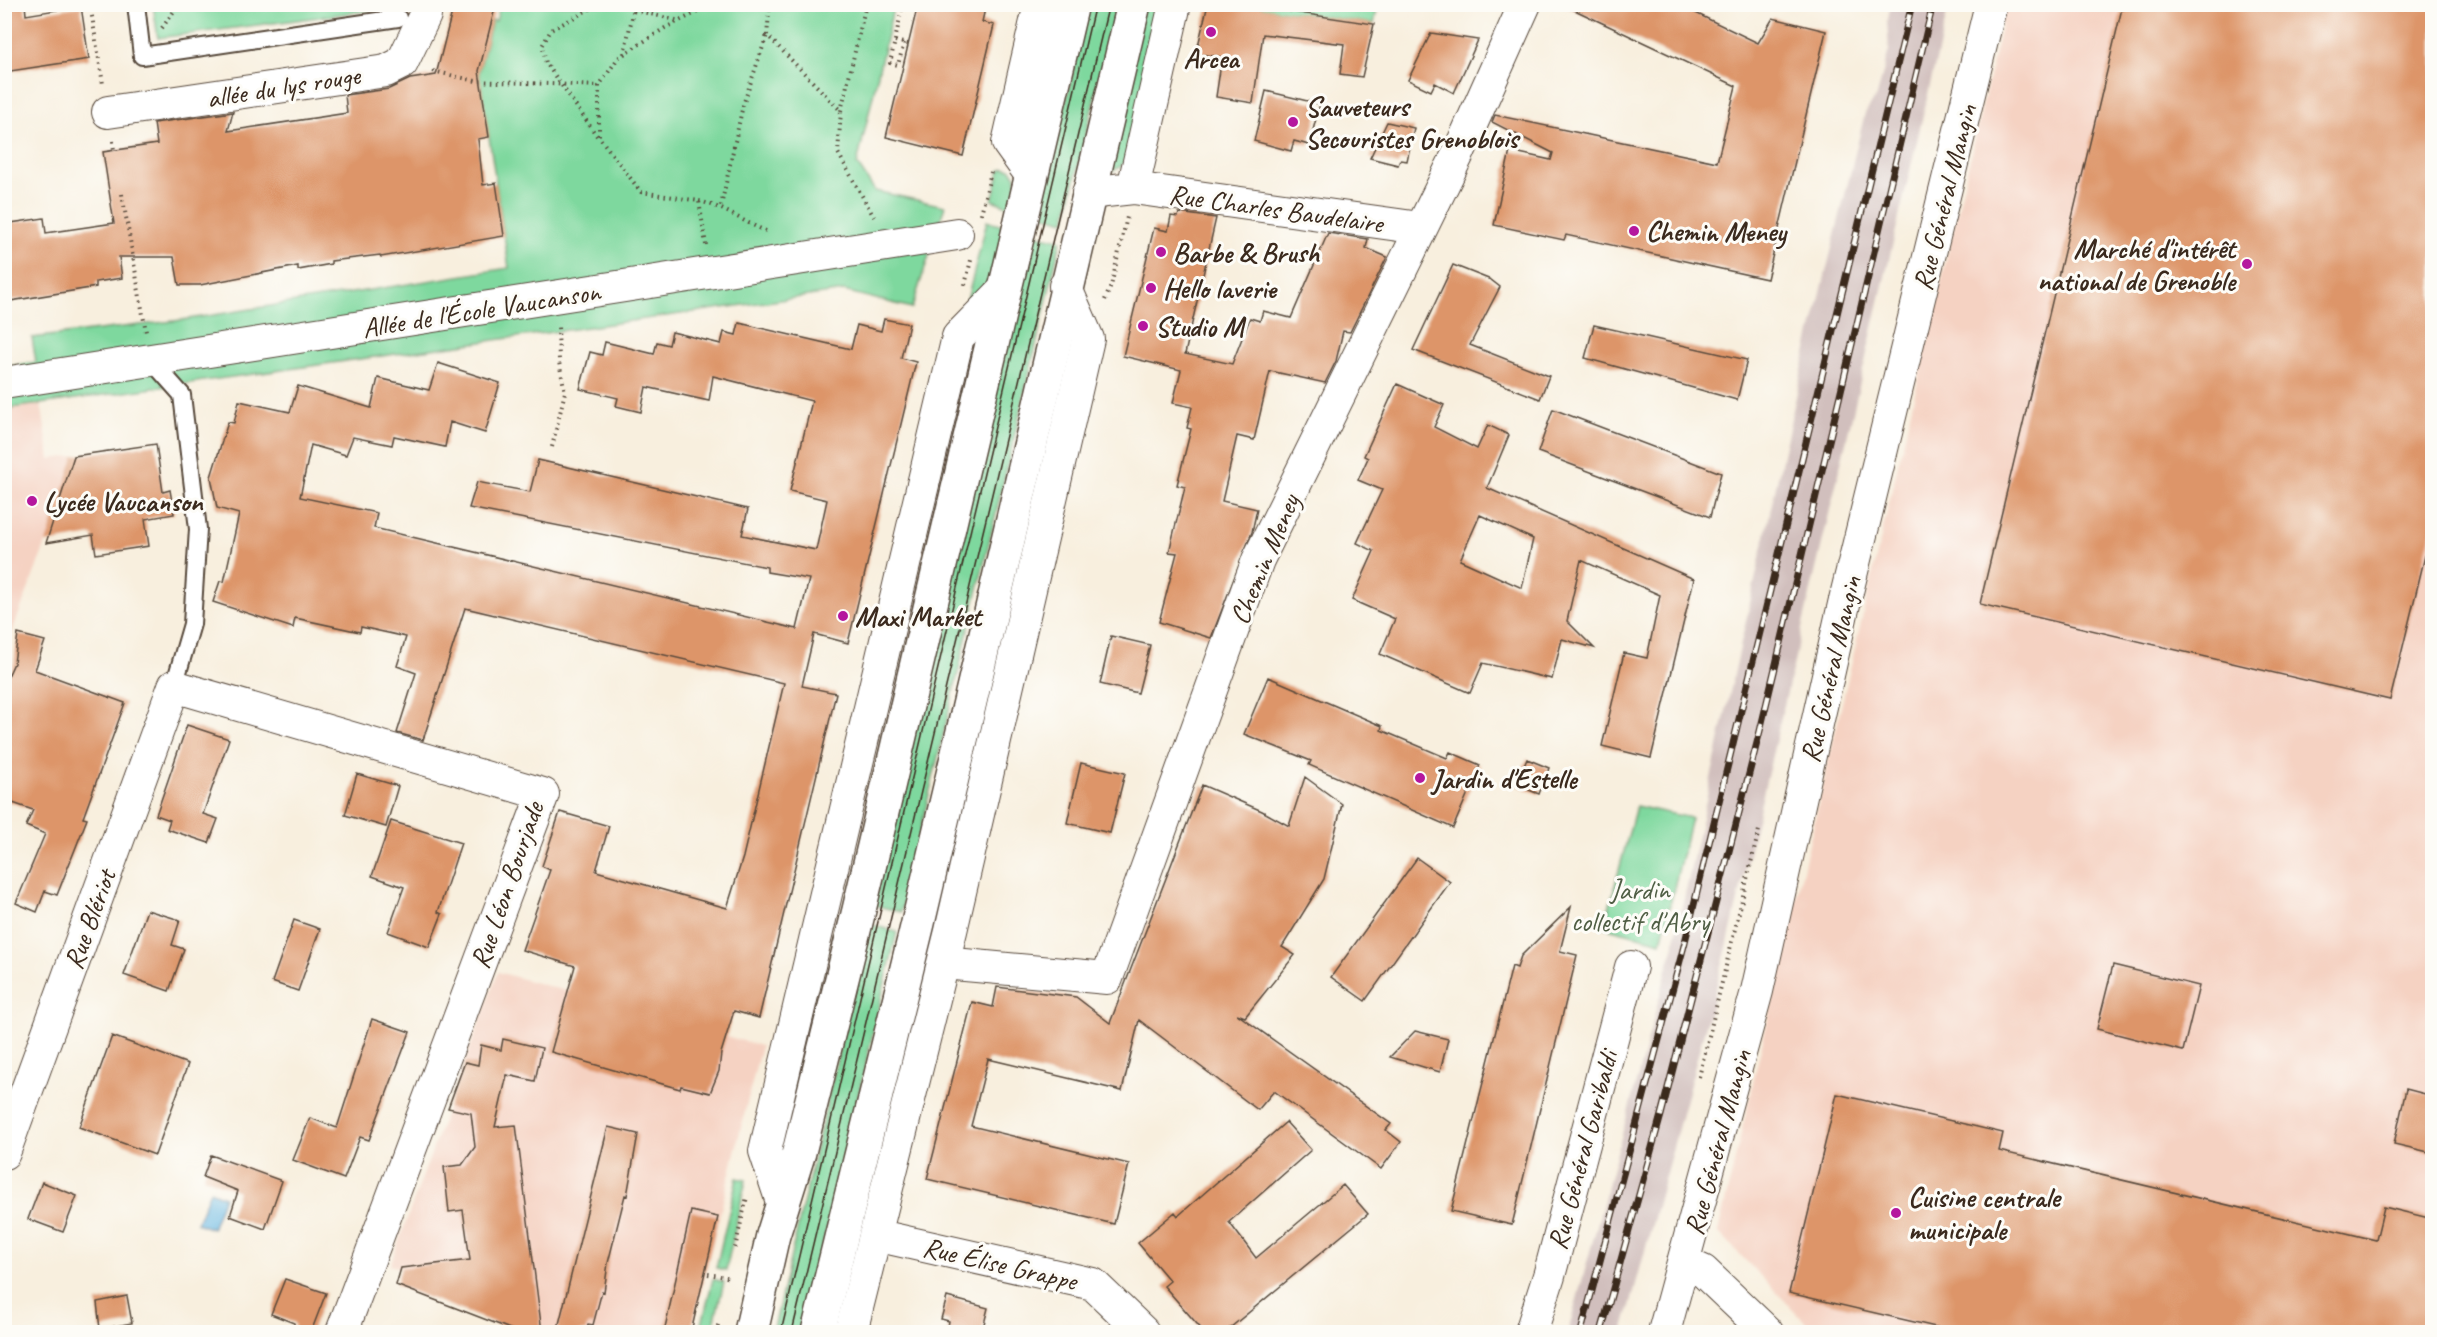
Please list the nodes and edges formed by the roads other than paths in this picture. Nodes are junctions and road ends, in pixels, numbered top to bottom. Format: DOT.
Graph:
graph roads {
  1 [pos="136,4"];
  2 [pos="1040,4"];
  3 [pos="1072,4"];
  4 [pos="1134,4"];
  5 [pos="1175,4"];
  6 [pos="1525,4"];
  7 [pos="1991,4"];
  8 [pos="417,16"];
  9 [pos="108,112"];
  10 [pos="1031,175"];
  11 [pos="1133,188"];
  12 [pos="1088,193"];
  13 [pos="1420,228"];
  14 [pos="957,234"];
  15 [pos="1065,286"];
  16 [pos="151,360"];
  17 [pos="4,383"];
  18 [pos="174,686"];
  19 [pos="943,963"];
  20 [pos="1631,967"];
  21 [pos="4,1153"];
  22 [pos="875,1235"];
  23 [pos="1685,1263"];
  24 [pos="342,1332"];
  25 [pos="751,1332"];
  26 [pos="818,1332"];
  27 [pos="851,1332"];
  28 [pos="1143,1332"];
  29 [pos="1531,1332"];
  30 [pos="1664,1332"];
  31 [pos="1767,1332"];
  1 -- 8 [label="lane, allée du lys rouge"];
  2 -- 10 [label="street"];
  3 -- 10 [label="main road"];
  4 -- 12 [label="main road"];
  5 -- 11 [label="street"];
  6 -- 13 [label="street, Chemin Meney"];
  7 -- 23 [label="street, Rue Général Mangin"];
  8 -- 9 [label="street, allée du lys rouge"];
  10 -- 25 [label="main road"];
  11 -- 12 [label="street, Rue Charles Baudelaire"];
  11 -- 13 [label="street, Rue Charles Baudelaire"];
  12 -- 15 [label="main road"];
  13 -- 19 [label="street, Chemin Meney"];
  14 -- 16 [label="street, Allée de l'École Vaucanson"];
  15 -- 19 [label="street"];
  15 -- 26 [label="main road"];
  16 -- 17 [label="street, Allée de l'École Vaucanson"];
  16 -- 18 [label="lane"];
  18 -- 21 [label="street, Rue Blériot"];
  18 -- 24 [label="street, Rue Léon Bourjade"];
  19 -- 22 [label="street"];
  20 -- 29 [label="street, Rue Général Garibaldi"];
  22 -- 27 [label="street"];
  22 -- 28 [label="street, Rue Élise Grappe"];
  23 -- 30 [label="street, Rue Général Mangin"];
  23 -- 31 [label="street"];
}
